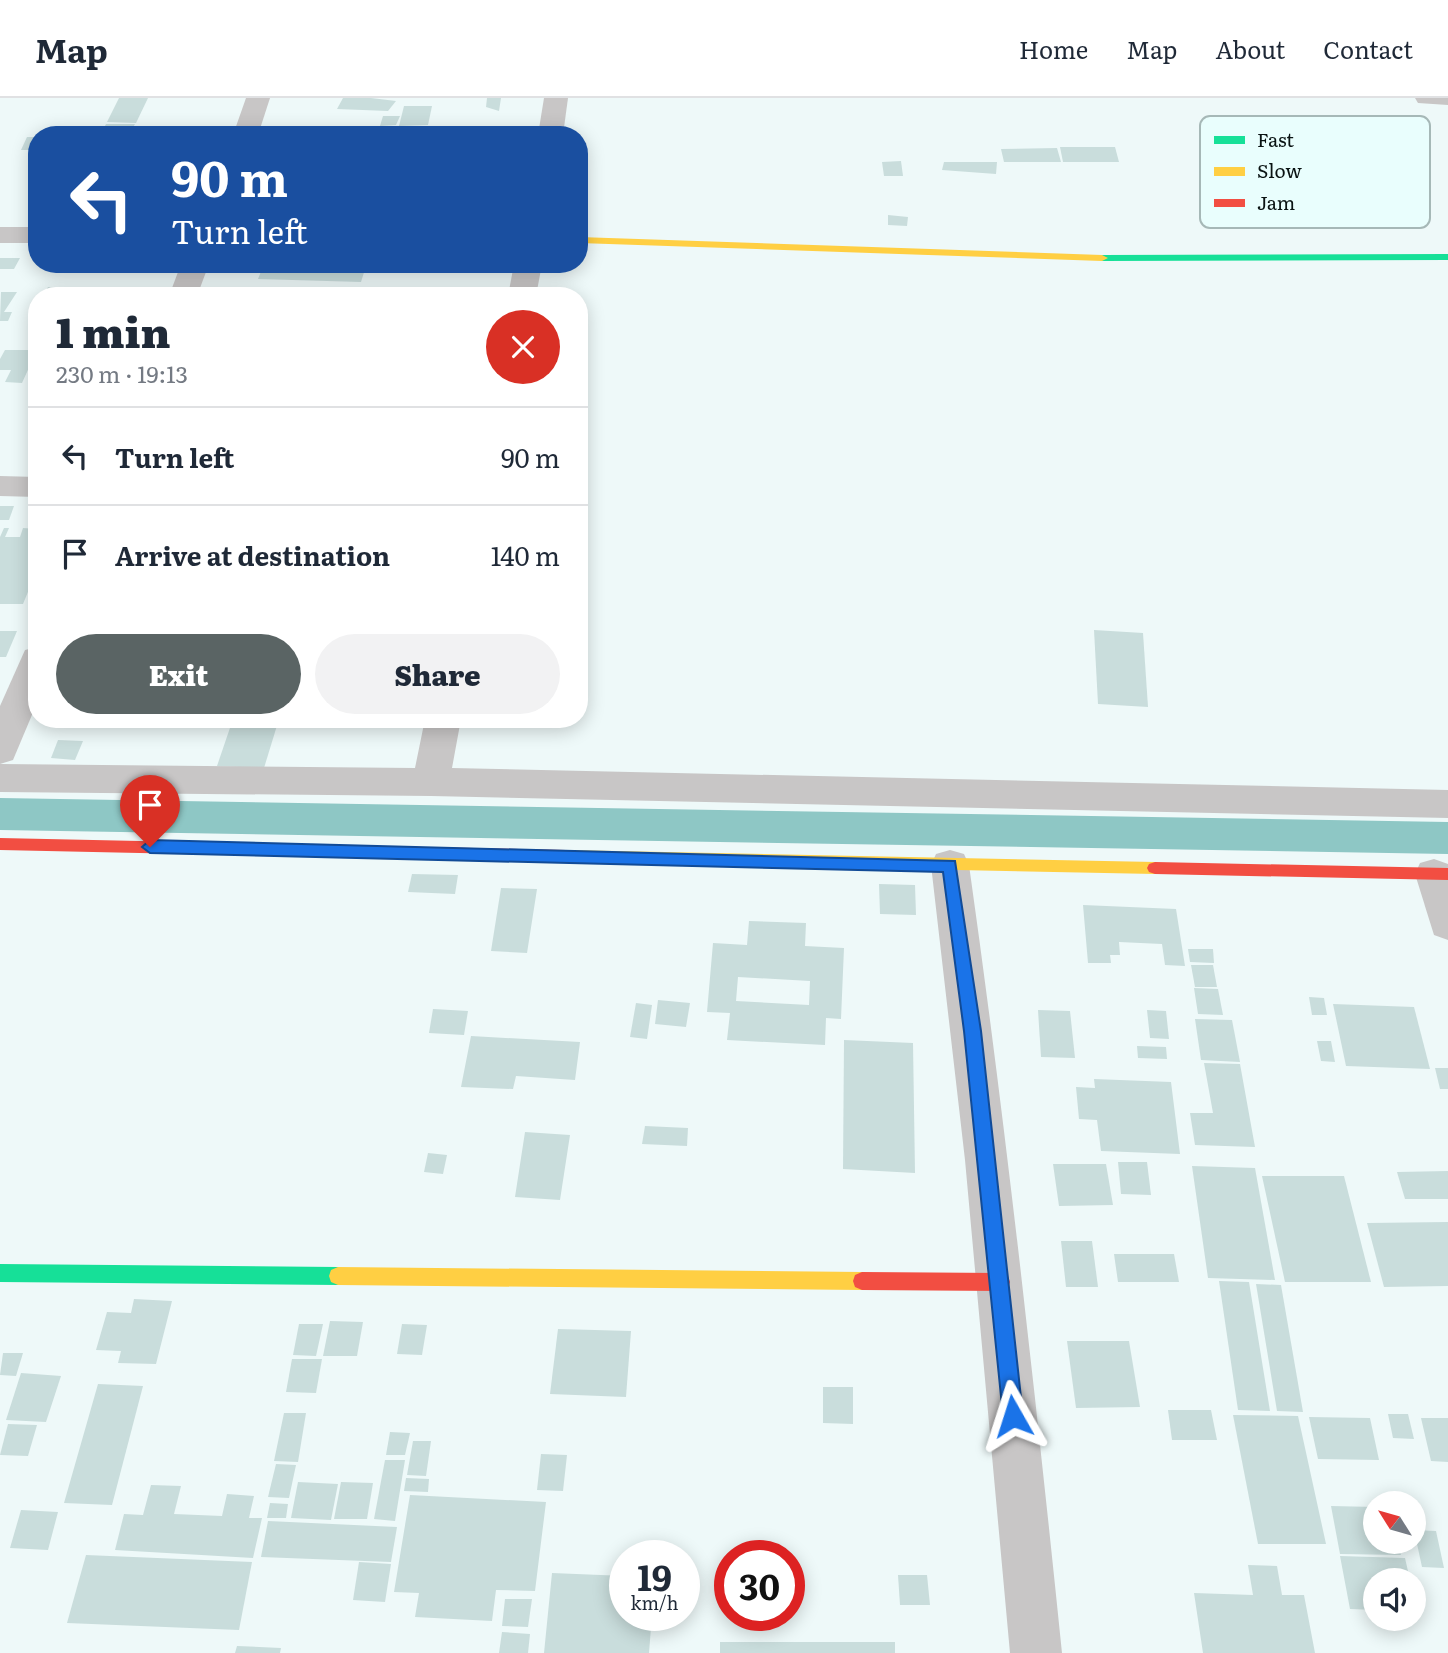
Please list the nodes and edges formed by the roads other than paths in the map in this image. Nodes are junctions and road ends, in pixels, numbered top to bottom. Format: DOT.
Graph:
graph roads {
  1 [pos="258,98"];
  2 [pos="556,98"];
  3 [pos="1427,98"];
  4 [pos="1448,98"];
  5 [pos="248,126"];
  6 [pos="551,126"];
  7 [pos="28,234"];
  8 [pos="0,235"];
  9 [pos="588,240"];
  10 [pos="1448,257"];
  11 [pos="0,486"];
  12 [pos="28,487"];
  13 [pos="28,681"];
  14 [pos="441,728"];
  15 [pos="0,750"];
  16 [pos="0,778"];
  17 [pos="431,782"];
  18 [pos="1448,804"];
  19 [pos="0,844"];
  20 [pos="950,865"];
  21 [pos="1441,874"];
  22 [pos="1448,924"];
  23 [pos="0,1273"];
  24 [pos="1001,1282"];
  25 [pos="1035,1653"];
  1 -- 5 [label="street"];
  2 -- 6 [label="street"];
  3 -- 4 [label="street"];
  7 -- 8 [label="street"];
  9 -- 10 [label="street"];
  11 -- 12 [label="street"];
  13 -- 15 [label="street"];
  14 -- 17 [label="street"];
  16 -- 17 [label="street"];
  17 -- 18 [label="street"];
  19 -- 20 [label="street"];
  20 -- 21 [label="street"];
  20 -- 24 [label="street"];
  21 -- 22 [label="street"];
  23 -- 24 [label="street"];
  24 -- 25 [label="street"];
}
